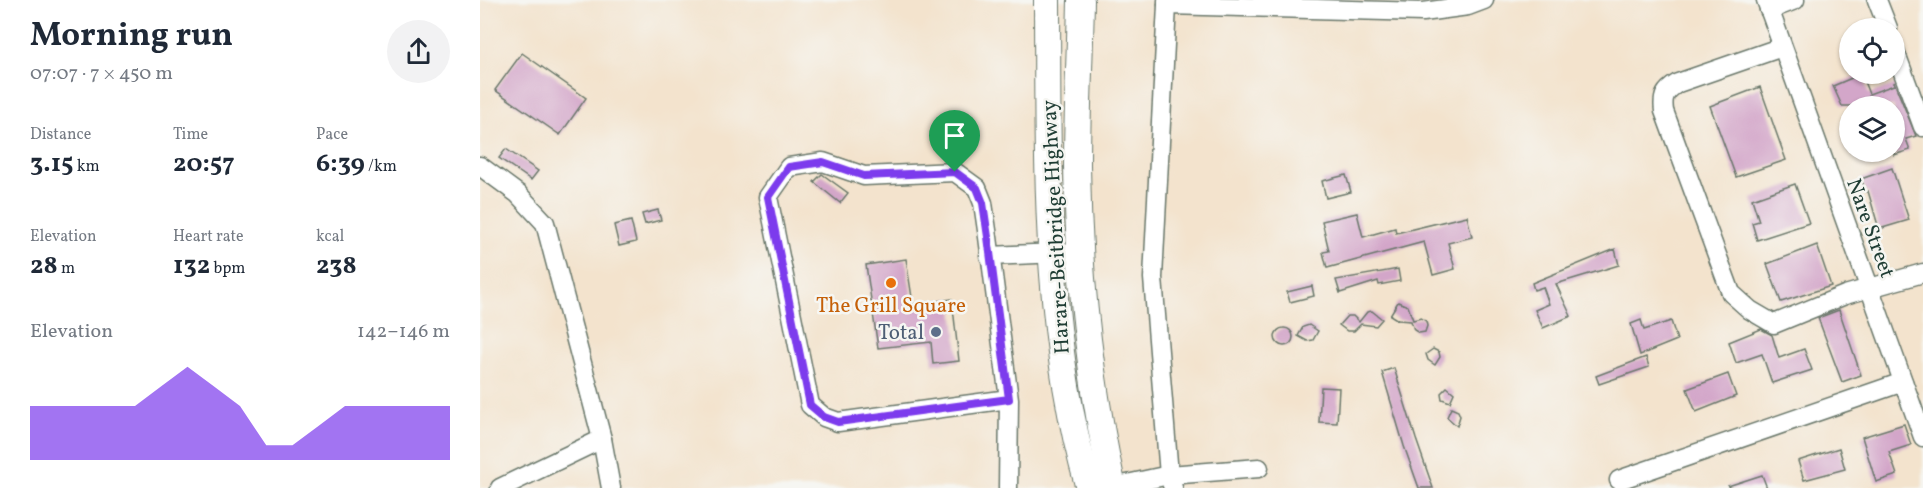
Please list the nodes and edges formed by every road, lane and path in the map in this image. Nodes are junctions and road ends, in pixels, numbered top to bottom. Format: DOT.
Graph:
graph roads {
  1 [pos="1047,0"];
  2 [pos="1081,0"];
  3 [pos="1795,0"];
  4 [pos="1877,0"];
  5 [pos="1167,2"];
  6 [pos="1472,2"];
  7 [pos="1767,5"];
  8 [pos="1884,18"];
  9 [pos="1782,47"];
  10 [pos="1905,65"];
  11 [pos="1915,80"];
  12 [pos="1923,128"];
  13 [pos="480,166"];
  14 [pos="1081,252"];
  15 [pos="1052,254"];
  16 [pos="989,256"];
  17 [pos="1923,273"];
  18 [pos="1870,290"];
  19 [pos="1903,382"];
  20 [pos="1009,399"];
  21 [pos="1923,437"];
  22 [pos="602,439"];
  23 [pos="1259,468"];
  24 [pos="1619,480"];
  25 [pos="1171,481"];
  26 [pos="500,488"];
  27 [pos="611,488"];
  28 [pos="1008,488"];
  29 [pos="1105,488"];
  1 -- 15 [label="highway, Harare-Beitbridge Highway"];
  2 -- 14 [label="highway, Harare-Beitbridge Highway"];
  3 -- 7 [label="street"];
  4 -- 8 [label="street"];
  5 -- 6 [label="street"];
  5 -- 25 [label="street"];
  7 -- 9 [label="street, Nare Street"];
  9 -- 18 [label="street, Nare Street"];
  9 -- 18 [label="street"];
  10 -- 11 [label="street"];
  11 -- 12 [label="street"];
  13 -- 22 [label="street"];
  14 -- 15 [label="street"];
  14 -- 29 [label="highway, Harare-Beitbridge Highway"];
  15 -- 16 [label="street"];
  15 -- 29 [label="highway, Harare-Beitbridge Highway"];
  16 -- 20 [label="street"];
  16 -- 20 [label="street"];
  17 -- 18 [label="street"];
  18 -- 19 [label="street, Nare Street"];
  19 -- 21 [label="street, Nare Street"];
  19 -- 24 [label="street"];
  20 -- 28 [label="street"];
  22 -- 26 [label="street"];
  22 -- 27 [label="street"];
  23 -- 25 [label="street"];
  25 -- 29 [label="street"];
}
